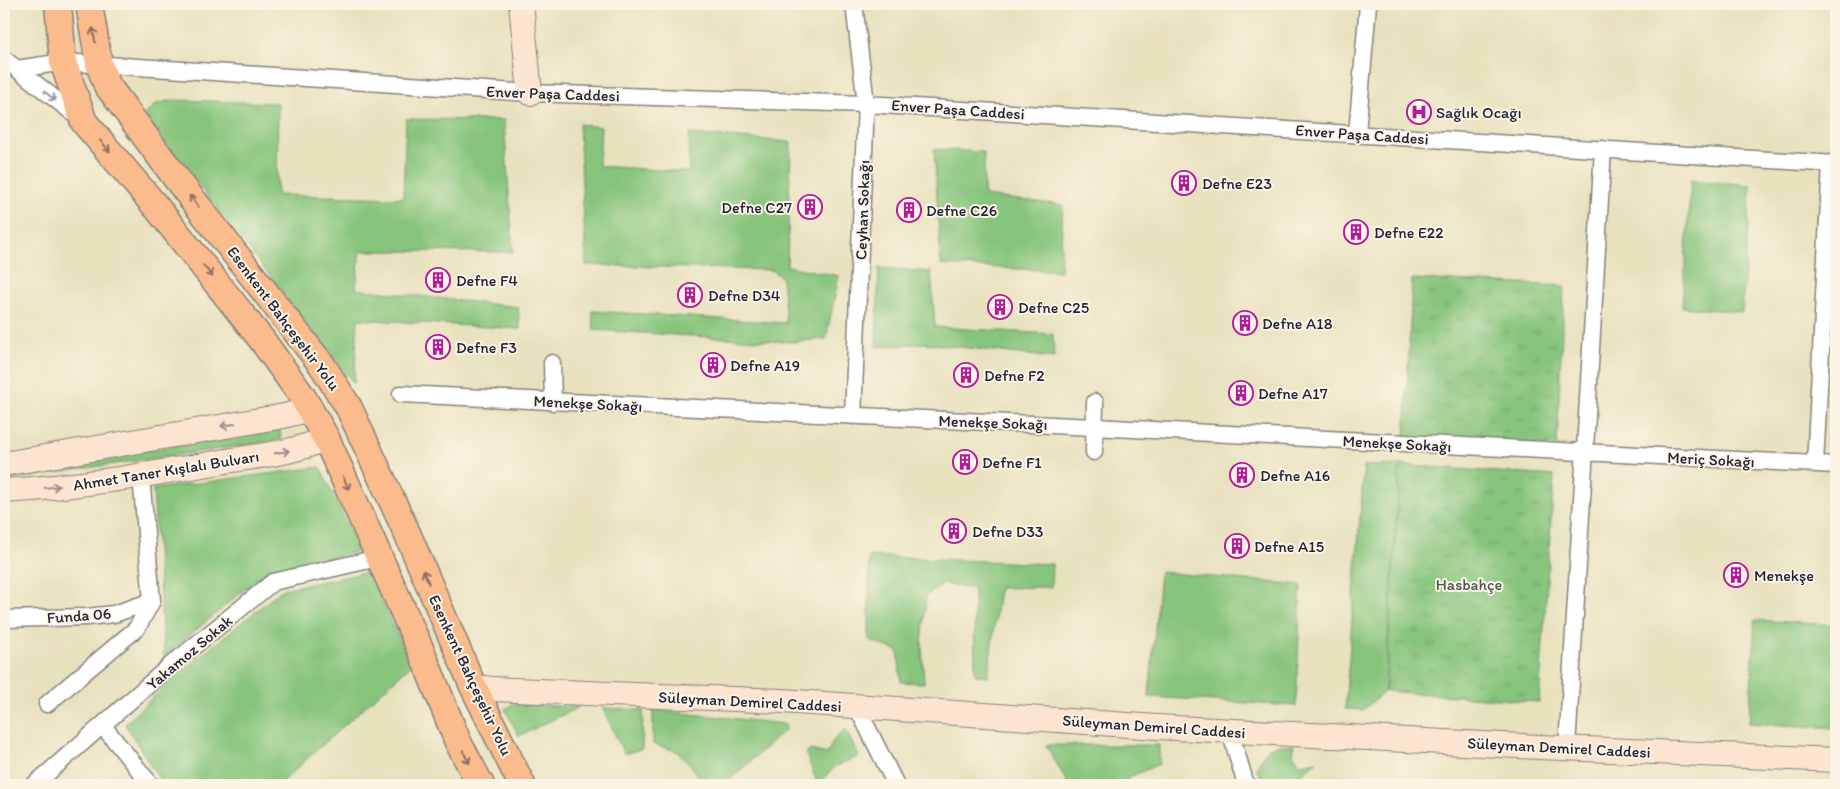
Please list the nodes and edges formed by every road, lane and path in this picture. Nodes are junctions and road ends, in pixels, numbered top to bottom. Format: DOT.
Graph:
graph roads {
  1 [pos="58,4"];
  2 [pos="89,4"];
  3 [pos="521,4"];
  4 [pos="854,4"];
  5 [pos="1368,4"];
  6 [pos="80,63"];
  7 [pos="10,64"];
  8 [pos="530,93"];
  9 [pos="866,104"];
  10 [pos="84,122"];
  11 [pos="1357,134"];
  12 [pos="1603,149"];
  13 [pos="1833,163"];
  14 [pos="552,363"];
  15 [pos="400,394"];
  16 [pos="553,402"];
  17 [pos="1095,402"];
  18 [pos="349,408"];
  19 [pos="310,409"];
  20 [pos="853,416"];
  21 [pos="1094,427"];
  22 [pos="326,438"];
  23 [pos="1094,452"];
  24 [pos="1585,453"];
  25 [pos="4,464"];
  26 [pos="1815,464"];
  27 [pos="1836,465"];
  28 [pos="141,476"];
  29 [pos="4,491"];
  30 [pos="365,561"];
  31 [pos="152,601"];
  32 [pos="4,618"];
  33 [pos="427,665"];
  34 [pos="473,686"];
  35 [pos="47,704"];
  36 [pos="857,707"];
  37 [pos="103,726"];
  38 [pos="452,728"];
  39 [pos="1230,730"];
  40 [pos="1567,748"];
  41 [pos="1836,760"];
  42 [pos="34,785"];
  43 [pos="151,785"];
  44 [pos="481,785"];
  45 [pos="522,785"];
  46 [pos="896,785"];
  47 [pos="1246,785"];
  1 -- 6 [label="main road, Esenkent Bahçeşehir Yolu"];
  6 -- 2 [label="main road, Esenkent Bahçeşehir Yolu, one-way"];
  3 -- 8 [label="main road"];
  4 -- 9 [label="street, Ceyhan Sokağı"];
  5 -- 11 [label="street"];
  6 -- 7 [label="street, Enver Paşa Caddesi"];
  6 -- 8 [label="street, Enver Paşa Caddesi"];
  6 -- 10 [label="main road, Esenkent Bahçeşehir Yolu"];
  18 -- 6 [label="main road, Esenkent Bahçeşehir Yolu, one-way"];
  7 -- 10 [label="street, one-way"];
  8 -- 9 [label="street, Enver Paşa Caddesi"];
  9 -- 11 [label="street, Enver Paşa Caddesi"];
  9 -- 20 [label="street, Ceyhan Sokağı"];
  10 -- 19 [label="main road, Esenkent Bahçeşehir Yolu, one-way"];
  11 -- 12 [label="street, Enver Paşa Caddesi"];
  12 -- 13 [label="street, Enver Paşa Caddesi"];
  12 -- 24 [label="street"];
  13 -- 26 [label="street"];
  14 -- 16 [label="street"];
  15 -- 16 [label="street, Menekşe Sokağı"];
  16 -- 20 [label="street, Menekşe Sokağı"];
  17 -- 21 [label="street"];
  18 -- 19 [label="main road"];
  18 -- 22 [label="main road"];
  34 -- 18 [label="main road, Esenkent Bahçeşehir Yolu, one-way"];
  19 -- 22 [label="main road, Esenkent Bahçeşehir Yolu"];
  19 -- 25 [label="main road, Ahmet Taner Kışlalı Bulvarı, one-way"];
  20 -- 21 [label="street, Menekşe Sokağı"];
  21 -- 23 [label="street"];
  21 -- 24 [label="street, Menekşe Sokağı"];
  28 -- 22 [label="main road, Ahmet Taner Kışlalı Bulvarı, one-way"];
  22 -- 33 [label="main road, Esenkent Bahçeşehir Yolu, one-way"];
  24 -- 26 [label="street, Meriç Sokağı"];
  24 -- 40 [label="street"];
  26 -- 27 [label="street, Meriç Sokağı"];
  29 -- 28 [label="main road, Ahmet Taner Kışlalı Bulvarı, one-way"];
  28 -- 31 [label="street"];
  30 -- 37 [label="street, Yakamoz Sokak"];
  31 -- 32 [label="street, Funda 06"];
  31 -- 35 [label="street, Funda 06"];
  33 -- 34 [label="main road"];
  33 -- 38 [label="main road, Esenkent Bahçeşehir Yolu"];
  34 -- 36 [label="main road, Süleyman Demirel Caddesi"];
  34 -- 38 [label="main road"];
  34 -- 45 [label="main road, Esenkent Bahçeşehir Yolu"];
  36 -- 39 [label="main road, Süleyman Demirel Caddesi"];
  36 -- 46 [label="street"];
  37 -- 42 [label="street, Yakamoz Sokak"];
  37 -- 43 [label="street"];
  38 -- 44 [label="main road, Esenkent Bahçeşehir Yolu, one-way"];
  39 -- 40 [label="main road, Süleyman Demirel Caddesi"];
  39 -- 47 [label="street"];
  40 -- 41 [label="main road, Süleyman Demirel Caddesi"];
}
